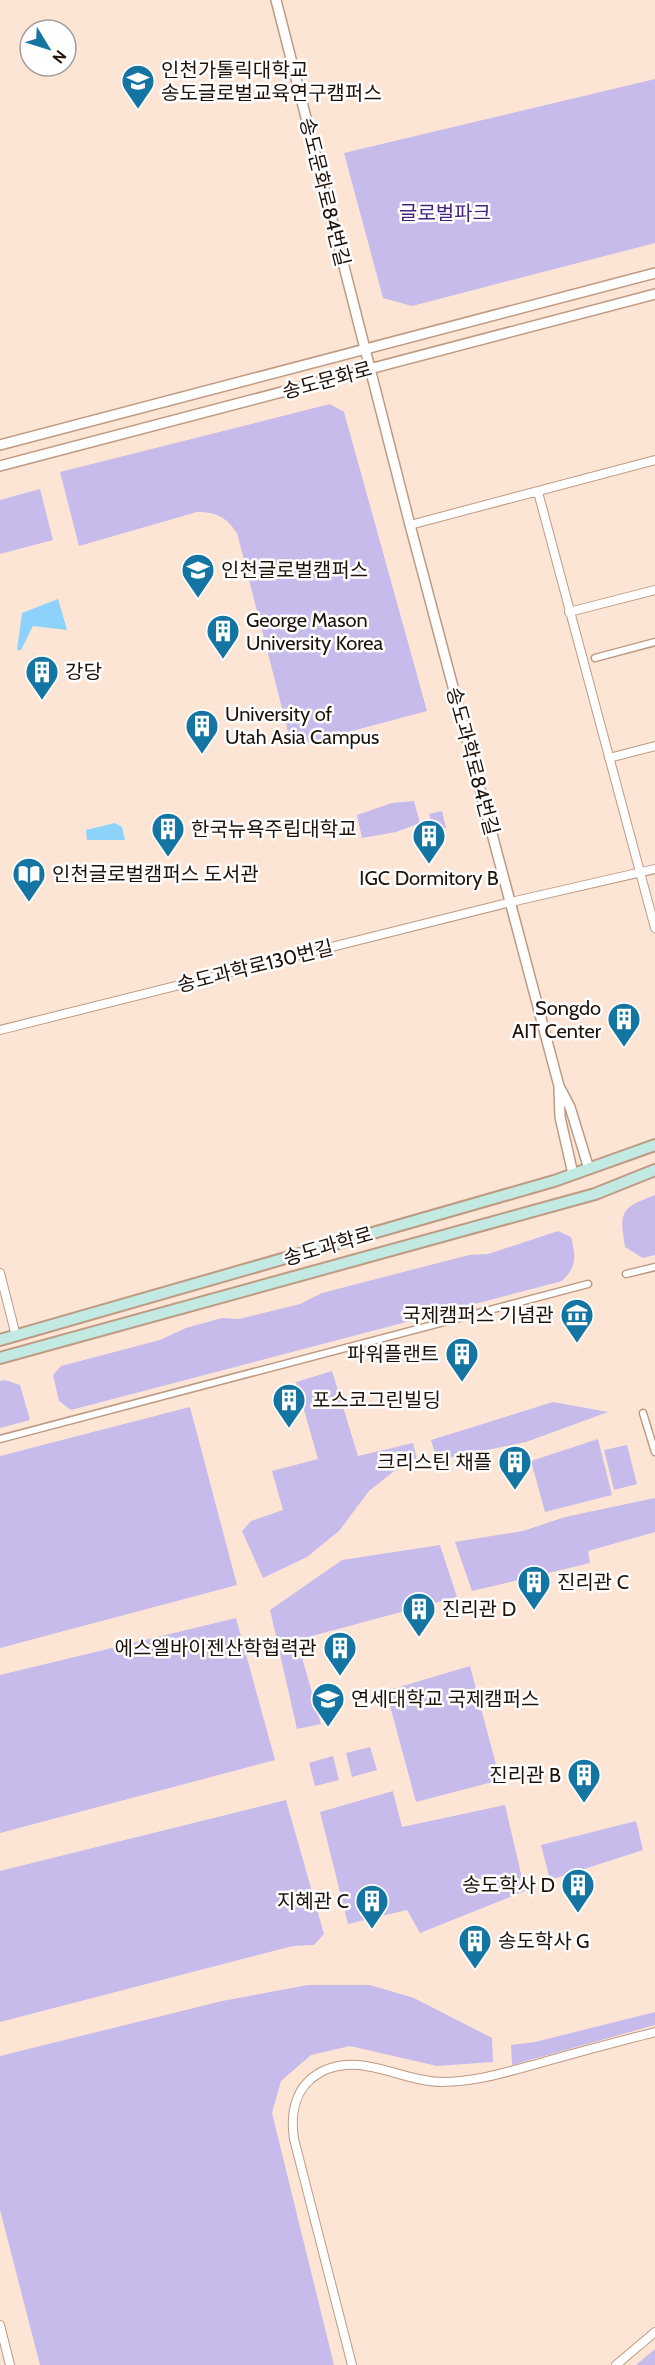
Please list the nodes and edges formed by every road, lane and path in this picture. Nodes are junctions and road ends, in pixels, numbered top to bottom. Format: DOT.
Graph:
graph roads {
  1 [pos="276,0"];
  2 [pos="655,273"];
  3 [pos="655,294"];
  4 [pos="366,350"];
  5 [pos="370,368"];
  6 [pos="0,445"];
  7 [pos="655,460"];
  8 [pos="0,466"];
  9 [pos="538,492"];
  10 [pos="410,525"];
  11 [pos="655,590"];
  12 [pos="569,612"];
  13 [pos="655,642"];
  14 [pos="595,658"];
  15 [pos="655,746"];
  16 [pos="609,758"];
  17 [pos="655,869"];
  18 [pos="640,873"];
  19 [pos="511,902"];
  20 [pos="655,928"];
  21 [pos="0,1030"];
  22 [pos="559,1086"];
  23 [pos="655,1145"];
  24 [pos="589,1169"];
  25 [pos="655,1170"];
  26 [pos="573,1174"];
  27 [pos="655,1267"];
  28 [pos="0,1273"];
  29 [pos="626,1274"];
  30 [pos="588,1284"];
  31 [pos="16,1336"];
  32 [pos="0,1340"];
  33 [pos="0,1358"];
  34 [pos="643,1413"];
  35 [pos="0,1439"];
  36 [pos="655,1452"];
  37 [pos="655,2032"];
  38 [pos="0,2325"];
  39 [pos="655,2332"];
  40 [pos="10,2365"];
  41 [pos="352,2365"];
  42 [pos="615,2365"];
  1 -- 4 [label="street, 송도문화로84번길"];
  2 -- 4 [label="street, 송도문화로"];
  3 -- 5 [label="street, 송도문화로"];
  4 -- 5 [label="street, 송도과학로84번길"];
  4 -- 6 [label="street, 송도문화로"];
  5 -- 8 [label="street, 송도문화로"];
  5 -- 10 [label="street, 송도과학로84번길"];
  7 -- 9 [label="street"];
  9 -- 10 [label="street"];
  9 -- 12 [label="street"];
  10 -- 19 [label="street, 송도과학로84번길"];
  11 -- 12 [label="street"];
  12 -- 16 [label="street"];
  13 -- 14 [label="street"];
  15 -- 16 [label="street"];
  16 -- 18 [label="street"];
  17 -- 18 [label="street, 송도과학로130번길"];
  18 -- 19 [label="street, 송도과학로130번길"];
  18 -- 20 [label="street"];
  19 -- 21 [label="street, 송도과학로130번길"];
  19 -- 22 [label="street, 송도과학로84번길"];
  22 -- 24 [label="street, 송도과학로84번길"];
  22 -- 26 [label="street"];
  23 -- 24 [label="main road, 송도과학로"];
  24 -- 26 [label="main road, 송도과학로"];
  25 -- 33 [label="main road, 송도과학로"];
  26 -- 31 [label="main road, 송도과학로"];
  27 -- 29 [label="street"];
  28 -- 31 [label="street"];
  30 -- 35 [label="street"];
  31 -- 32 [label="main road, 송도과학로"];
  34 -- 36 [label="street"];
  37 -- 41 [label="street"];
  38 -- 40 [label="street"];
  39 -- 42 [label="street"];
}
